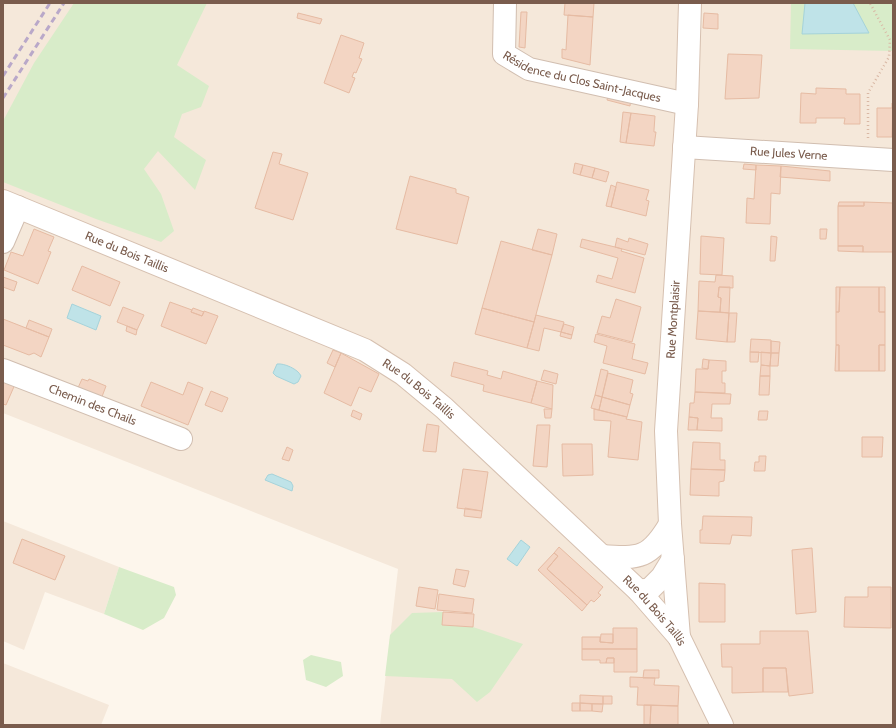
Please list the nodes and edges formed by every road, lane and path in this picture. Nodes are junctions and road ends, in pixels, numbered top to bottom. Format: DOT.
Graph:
graph roads {
  1 [pos="505,3"];
  2 [pos="690,3"];
  3 [pos="870,3"];
  4 [pos="687,104"];
  5 [pos="684,147"];
  6 [pos="868,159"];
  7 [pos="893,160"];
  8 [pos="10,204"];
  9 [pos="3,242"];
  10 [pos="3,370"];
  11 [pos="181,439"];
  12 [pos="670,524"];
  13 [pos="602,556"];
  14 [pos="673,559"];
  15 [pos="639,591"];
  16 [pos="678,637"];
  17 [pos="722,725"];
  1 -- 4 [label="street, Résidence du Clos Saint-Jacques"];
  2 -- 4 [label="street, Rue Montplaisir"];
  3 -- 6 [label="path"];
  4 -- 5 [label="street, Rue Montplaisir"];
  5 -- 6 [label="street, Rue Jules Verne"];
  5 -- 12 [label="street, Rue Montplaisir"];
  6 -- 7 [label="street, Rue Jules Verne"];
  8 -- 9 [label="street"];
  8 -- 13 [label="street, Rue du Bois Taillis"];
  10 -- 11 [label="street, Chemin des Chails"];
  12 -- 13 [label="street"];
  12 -- 14 [label="street, Rue Montplaisir"];
  13 -- 15 [label="street, Rue du Bois Taillis"];
  14 -- 15 [label="street"];
  14 -- 16 [label="street, Rue Montplaisir"];
  15 -- 16 [label="street, Rue du Bois Taillis"];
  16 -- 17 [label="street, Rue du Bois Taillis"];
}
